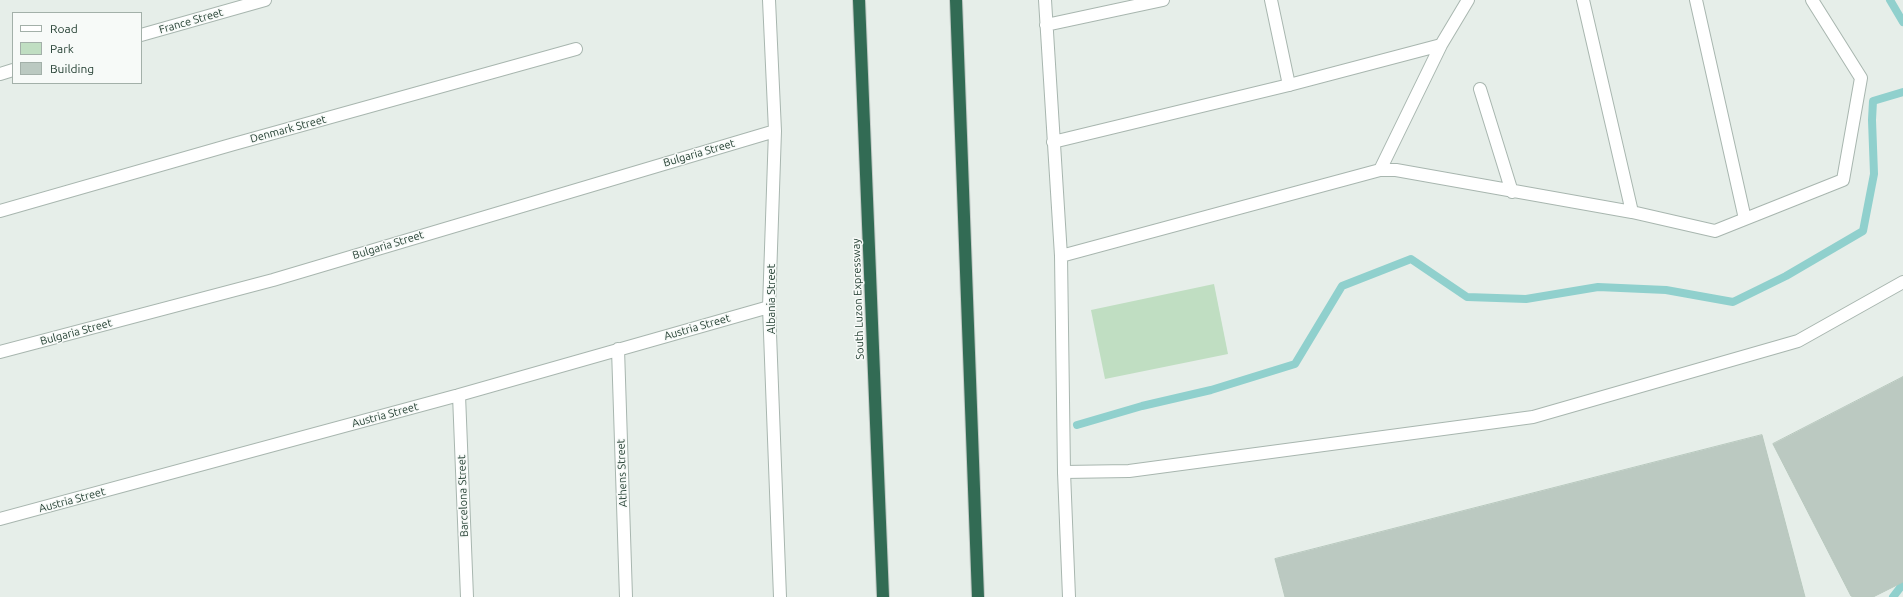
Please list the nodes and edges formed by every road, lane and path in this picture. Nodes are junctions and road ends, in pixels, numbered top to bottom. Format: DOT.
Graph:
graph roads {
  1 [pos="265,0"];
  2 [pos="769,0"];
  3 [pos="859,0"];
  4 [pos="956,0"];
  5 [pos="1045,0"];
  6 [pos="1163,0"];
  7 [pos="1271,0"];
  8 [pos="1468,0"];
  9 [pos="1583,0"];
  10 [pos="1696,0"];
  11 [pos="1812,0"];
  12 [pos="1046,25"];
  13 [pos="142,35"];
  14 [pos="1441,45"];
  15 [pos="576,49"];
  16 [pos="12,70"];
  17 [pos="0,74"];
  18 [pos="1289,85"];
  19 [pos="1480,89"];
  20 [pos="774,131"];
  21 [pos="1053,142"];
  22 [pos="1380,170"];
  23 [pos="1512,192"];
  24 [pos="0,211"];
  25 [pos="1632,212"];
  26 [pos="1745,219"];
  27 [pos="1061,256"];
  28 [pos="1903,282"];
  29 [pos="769,307"];
  30 [pos="618,349"];
  31 [pos="0,352"];
  32 [pos="459,395"];
  33 [pos="1064,472"];
  34 [pos="0,519"];
  35 [pos="466,597"];
  36 [pos="626,597"];
  37 [pos="780,597"];
  38 [pos="882,597"];
  39 [pos="978,597"];
  40 [pos="1070,597"];
  1 -- 13 [label="street, France Street"];
  2 -- 20 [label="street, Albania Street"];
  3 -- 38 [label="highway, South Luzon Expressway"];
  4 -- 39 [label="highway"];
  5 -- 12 [label="street"];
  6 -- 12 [label="street"];
  7 -- 18 [label="street"];
  8 -- 14 [label="street"];
  9 -- 25 [label="street"];
  10 -- 26 [label="street"];
  11 -- 26 [label="street"];
  12 -- 21 [label="street"];
  14 -- 18 [label="street"];
  14 -- 22 [label="street"];
  15 -- 24 [label="street, Denmark Street"];
  16 -- 17 [label="street"];
  18 -- 21 [label="street"];
  19 -- 23 [label="street"];
  20 -- 29 [label="street, Albania Street"];
  20 -- 31 [label="street, Bulgaria Street"];
  21 -- 27 [label="street"];
  22 -- 23 [label="street"];
  22 -- 27 [label="street"];
  23 -- 25 [label="street"];
  25 -- 26 [label="street"];
  27 -- 33 [label="street"];
  28 -- 33 [label="street"];
  29 -- 30 [label="street, Austria Street"];
  29 -- 37 [label="street, Albania Street"];
  30 -- 32 [label="street, Austria Street"];
  30 -- 36 [label="street, Athens Street"];
  32 -- 34 [label="street, Austria Street"];
  32 -- 35 [label="street, Barcelona Street"];
  33 -- 40 [label="street"];
}
